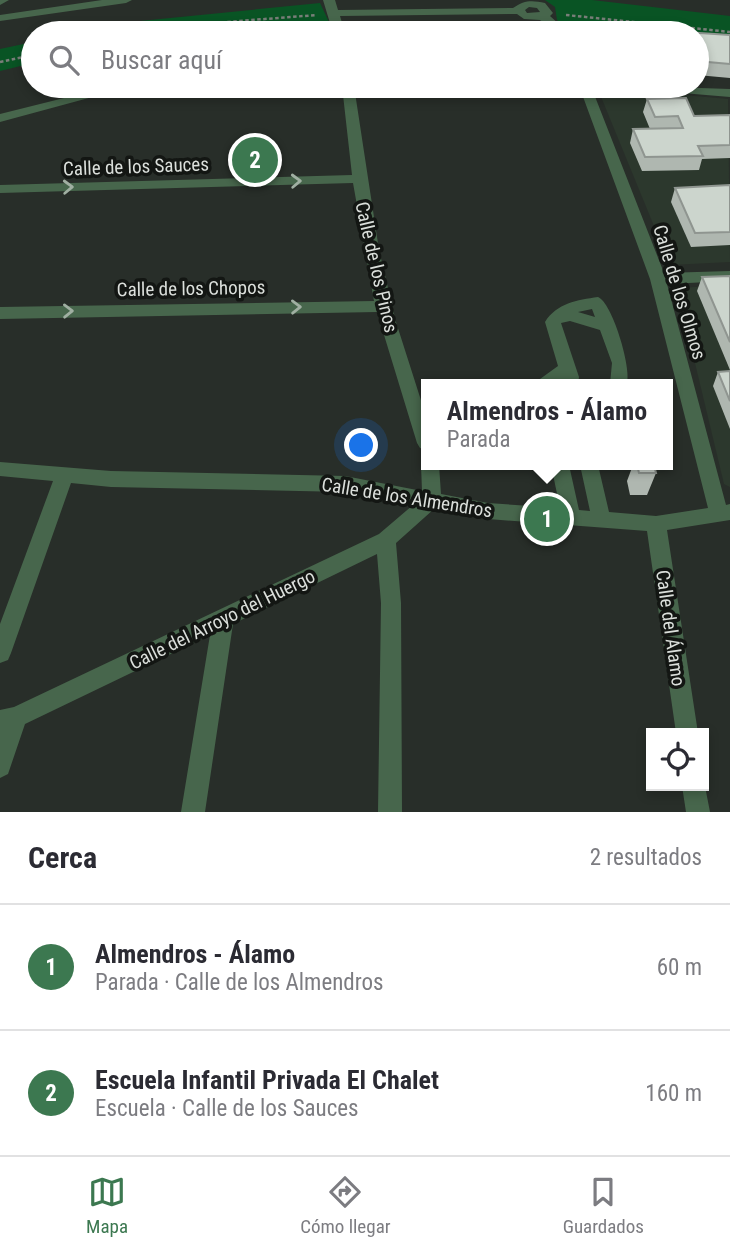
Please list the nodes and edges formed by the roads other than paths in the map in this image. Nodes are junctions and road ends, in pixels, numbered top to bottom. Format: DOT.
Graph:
graph roads {
  1 [pos="126,0"];
  2 [pos="329,0"];
  3 [pos="335,13"];
  4 [pos="542,15"];
  5 [pos="0,19"];
  6 [pos="337,21"];
  7 [pos="545,21"];
  8 [pos="549,21"];
  9 [pos="709,91"];
  10 [pos="730,93"];
  11 [pos="73,98"];
  12 [pos="349,98"];
  13 [pos="590,98"];
  14 [pos="0,118"];
  15 [pos="358,179"];
  16 [pos="0,189"];
  17 [pos="730,276"];
  18 [pos="658,279"];
  19 [pos="383,306"];
  20 [pos="0,313"];
  21 [pos="568,377"];
  22 [pos="622,379"];
  23 [pos="421,427"];
  24 [pos="0,469"];
  25 [pos="430,470"];
  26 [pos="561,470"];
  27 [pos="590,470"];
  28 [pos="65,476"];
  29 [pos="432,499"];
  30 [pos="725,513"];
  31 [pos="572,517"];
  32 [pos="601,520"];
  33 [pos="656,524"];
  34 [pos="386,540"];
  35 [pos="223,618"];
  36 [pos="0,653"];
  37 [pos="8,719"];
  38 [pos="686,728"];
  39 [pos="0,766"];
  40 [pos="695,791"];
  41 [pos="193,812"];
  42 [pos="390,812"];
  43 [pos="698,812"];
  1 -- 5 [label="street"];
  2 -- 3 [label="street"];
  3 -- 4 [label="street"];
  3 -- 6 [label="street"];
  4 -- 7 [label="street"];
  4 -- 8 [label="street"];
  9 -- 10 [label="street"];
  11 -- 14 [label="street"];
  12 -- 15 [label="street, Calle de los Pinos"];
  13 -- 18 [label="street, Calle de los Olmos"];
  16 -- 15 [label="street, Calle de los Sauces, one-way"];
  15 -- 19 [label="street, Calle de los Pinos"];
  17 -- 18 [label="street"];
  18 -- 30 [label="street, Calle de los Olmos"];
  20 -- 19 [label="street, Calle de los Chopos, one-way"];
  19 -- 23 [label="street, Calle de los Pinos"];
  21 -- 22 [label="street"];
  24 -- 28 [label="street, Calle de los Almendros"];
  25 -- 29 [label="street"];
  26 -- 31 [label="street"];
  27 -- 32 [label="street"];
  28 -- 29 [label="street, Calle de los Almendros"];
  28 -- 36 [label="street"];
  29 -- 31 [label="street, Calle de los Almendros"];
  29 -- 34 [label="street, Calle del Arroyo del Huergo"];
  30 -- 33 [label="street, Calle de los Almendros"];
  31 -- 32 [label="street, Calle de los Almendros"];
  32 -- 33 [label="street, Calle de los Almendros"];
  33 -- 38 [label="street, Calle del Álamo"];
  34 -- 35 [label="street, Calle del Arroyo del Huergo"];
  34 -- 42 [label="street"];
  35 -- 37 [label="street, Calle del Arroyo del Huergo"];
  35 -- 41 [label="street"];
  37 -- 39 [label="street"];
  40 -- 43 [label="street"];
}
